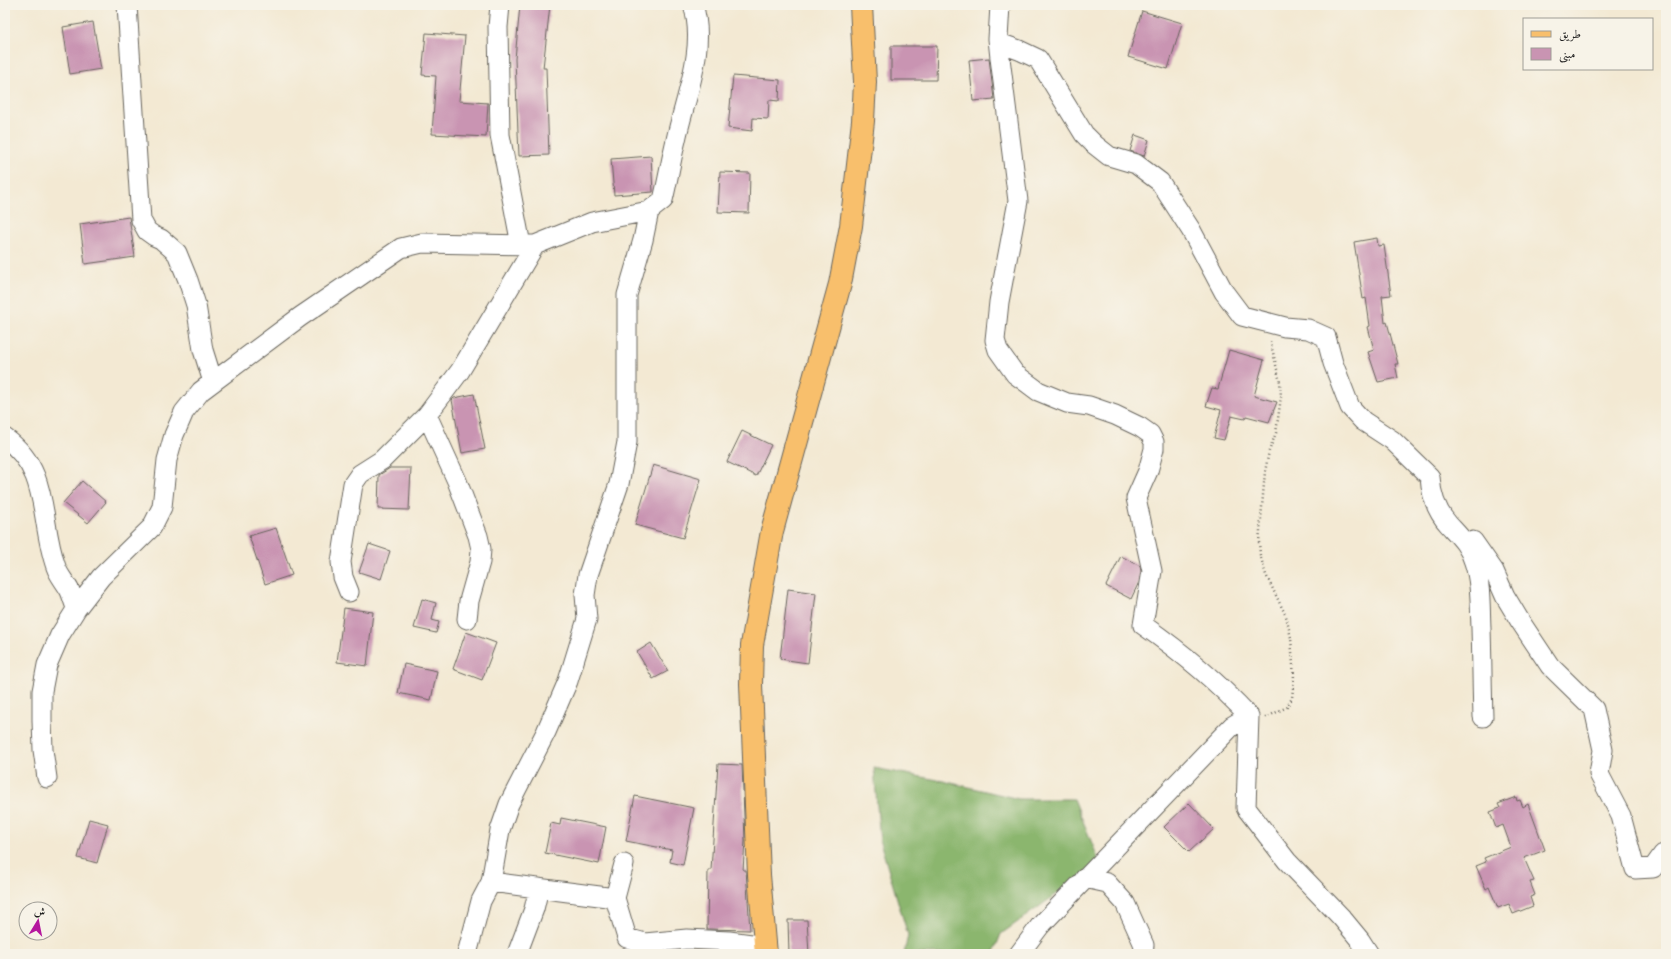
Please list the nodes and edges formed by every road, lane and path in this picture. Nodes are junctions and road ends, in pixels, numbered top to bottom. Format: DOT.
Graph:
graph roads {
  1 [pos="127,5"];
  2 [pos="500,5"];
  3 [pos="693,5"];
  4 [pos="861,5"];
  5 [pos="1000,5"];
  6 [pos="999,43"];
  7 [pos="648,211"];
  8 [pos="528,245"];
  9 [pos="1257,321"];
  10 [pos="213,382"];
  11 [pos="427,415"];
  12 [pos="5,438"];
  13 [pos="1453,528"];
  14 [pos="348,592"];
  15 [pos="76,608"];
  16 [pos="467,619"];
  17 [pos="1249,716"];
  18 [pos="1483,717"];
  19 [pos="47,778"];
  20 [pos="1663,854"];
  21 [pos="624,864"];
  22 [pos="1085,878"];
  23 [pos="491,882"];
  24 [pos="539,888"];
  25 [pos="616,898"];
  26 [pos="766,950"];
  27 [pos="467,954"];
  28 [pos="518,954"];
  29 [pos="1019,954"];
  30 [pos="1143,954"];
  31 [pos="1369,954"];
  1 -- 10 [label="street"];
  2 -- 8 [label="street"];
  3 -- 7 [label="street"];
  4 -- 26 [label="main road"];
  5 -- 6 [label="street"];
  6 -- 9 [label="street"];
  6 -- 17 [label="street"];
  7 -- 8 [label="street"];
  7 -- 23 [label="street"];
  8 -- 10 [label="street"];
  8 -- 11 [label="street"];
  9 -- 13 [label="street"];
  9 -- 17 [label="path"];
  10 -- 15 [label="street"];
  11 -- 14 [label="street"];
  11 -- 16 [label="street"];
  12 -- 15 [label="street"];
  13 -- 18 [label="street"];
  13 -- 20 [label="street"];
  15 -- 19 [label="street"];
  17 -- 22 [label="street"];
  17 -- 31 [label="street"];
  21 -- 25 [label="street"];
  22 -- 29 [label="street"];
  22 -- 30 [label="street"];
  23 -- 24 [label="street"];
  23 -- 27 [label="street"];
  24 -- 25 [label="street"];
  24 -- 28 [label="street"];
  25 -- 26 [label="street"];
}
